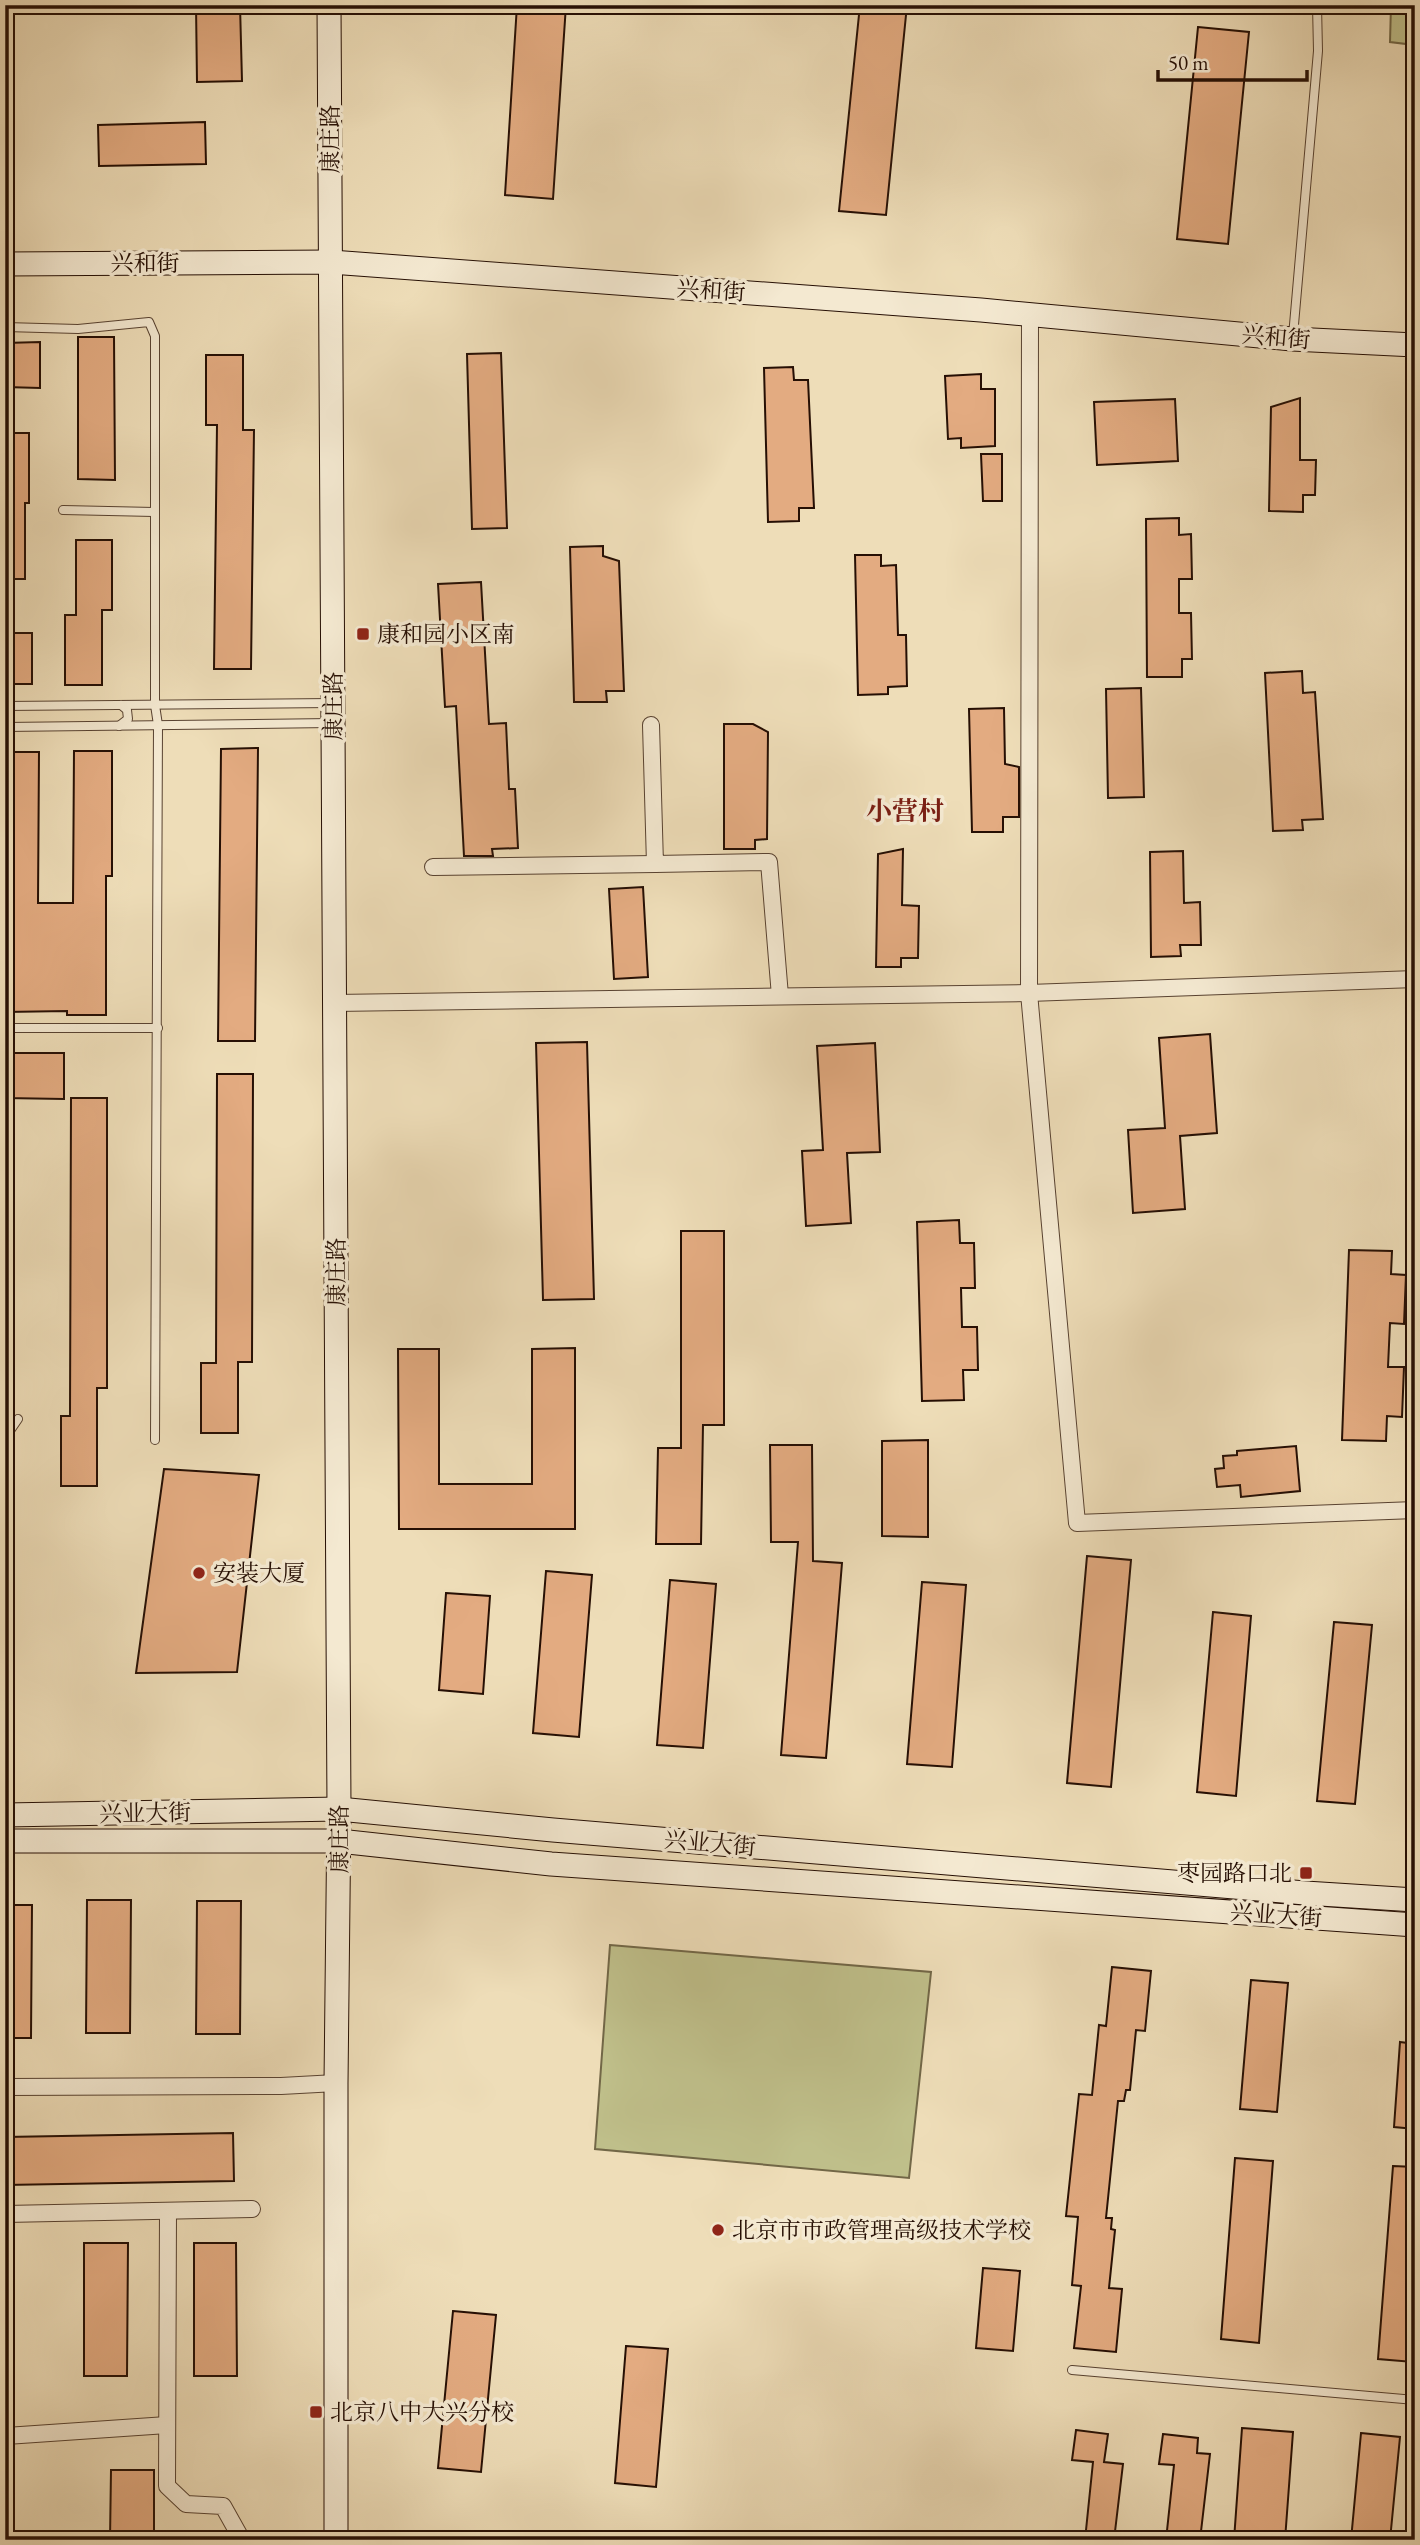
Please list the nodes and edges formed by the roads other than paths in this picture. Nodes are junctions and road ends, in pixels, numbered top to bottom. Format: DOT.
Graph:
graph roads {
  1 [pos="329,5"];
  2 [pos="1317,5"];
  3 [pos="331,262"];
  4 [pos="5,264"];
  5 [pos="1030,314"];
  6 [pos="5,327"];
  7 [pos="1293,339"];
  8 [pos="1415,345"];
  9 [pos="63,510"];
  10 [pos="154,512"];
  11 [pos="121,705"];
  12 [pos="155,705"];
  13 [pos="5,706"];
  14 [pos="333,713"];
  15 [pos="158,725"];
  16 [pos="650,725"];
  17 [pos="119,726"];
  18 [pos="5,727"];
  19 [pos="655,863"];
  20 [pos="433,867"];
  21 [pos="1415,979"];
  22 [pos="1029,993"];
  23 [pos="780,996"];
  24 [pos="334,1003"];
  25 [pos="5,1028"];
  26 [pos="158,1028"];
  27 [pos="18,1419"];
  28 [pos="5,1438"];
  29 [pos="155,1440"];
  30 [pos="1415,1510"];
  31 [pos="339,1809"];
  32 [pos="5,1815"];
  33 [pos="5,1841"];
  34 [pos="339,1841"];
  35 [pos="1415,1900"];
  36 [pos="1415,1924"];
  37 [pos="336,2083"];
  38 [pos="5,2087"];
  39 [pos="252,2209"];
  40 [pos="168,2211"];
  41 [pos="5,2214"];
  42 [pos="1072,2370"];
  43 [pos="1415,2400"];
  44 [pos="167,2425"];
  45 [pos="6,2436"];
  46 [pos="6,2540"];
  47 [pos="242,2540"];
  48 [pos="336,2540"];
  1 -- 3 [label="street, 康庄路"];
  2 -- 7 [label="lane"];
  3 -- 4 [label="street, 兴和街"];
  3 -- 5 [label="street, 兴和街"];
  3 -- 14 [label="street, 康庄路"];
  5 -- 7 [label="street, 兴和街"];
  5 -- 22 [label="street"];
  6 -- 10 [label="lane"];
  7 -- 8 [label="street, 兴和街"];
  9 -- 10 [label="lane"];
  10 -- 12 [label="lane"];
  11 -- 12 [label="lane"];
  11 -- 13 [label="lane"];
  11 -- 17 [label="lane"];
  12 -- 14 [label="lane"];
  12 -- 15 [label="lane"];
  14 -- 15 [label="lane"];
  14 -- 24 [label="street, 康庄路"];
  15 -- 17 [label="lane"];
  15 -- 26 [label="lane"];
  16 -- 19 [label="street"];
  17 -- 18 [label="lane"];
  19 -- 20 [label="street"];
  19 -- 23 [label="street"];
  21 -- 22 [label="street"];
  22 -- 23 [label="street"];
  22 -- 30 [label="street"];
  23 -- 24 [label="street"];
  24 -- 31 [label="street, 康庄路"];
  25 -- 26 [label="lane"];
  26 -- 29 [label="lane"];
  27 -- 28 [label="lane"];
  31 -- 32 [label="street, 兴业大街"];
  31 -- 34 [label="street, 康庄路"];
  31 -- 35 [label="street, 兴业大街"];
  33 -- 34 [label="street, 兴业大街"];
  34 -- 36 [label="street, 兴业大街"];
  34 -- 37 [label="street, 康庄路"];
  37 -- 38 [label="street"];
  37 -- 48 [label="street, 康庄路"];
  39 -- 40 [label="street"];
  40 -- 41 [label="street"];
  40 -- 44 [label="street"];
  42 -- 43 [label="lane"];
  44 -- 45 [label="street"];
  44 -- 47 [label="street"];
  45 -- 46 [label="street"];
}
